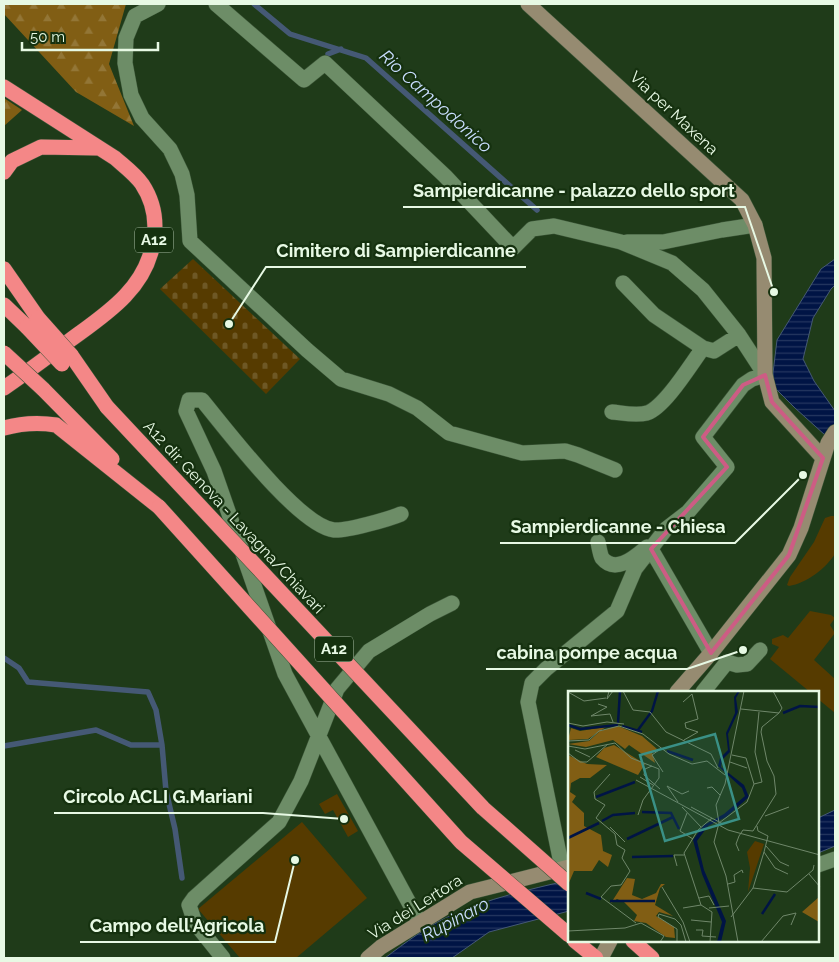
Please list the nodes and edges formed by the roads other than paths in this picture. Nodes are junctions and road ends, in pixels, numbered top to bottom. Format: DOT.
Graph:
graph roads {
  1 [pos="158,4"];
  2 [pos="216,4"];
  3 [pos="528,4"];
  4 [pos="4,87"];
  5 [pos="98,148"];
  6 [pos="4,172"];
  7 [pos="755,225"];
  8 [pos="621,242"];
  9 [pos="4,269"];
  10 [pos="623,283"];
  11 [pos="4,305"];
  12 [pos="32,322"];
  13 [pos="740,336"];
  14 [pos="703,348"];
  15 [pos="4,353"];
  16 [pos="765,375"];
  17 [pos="4,388"];
  18 [pos="612,412"];
  19 [pos="4,428"];
  20 [pos="831,437"];
  21 [pos="822,458"];
  22 [pos="615,470"];
  23 [pos="159,508"];
  24 [pos="401,514"];
  25 [pos="598,542"];
  26 [pos="650,549"];
  27 [pos="452,602"];
  28 [pos="760,650"];
  29 [pos="711,653"];
  30 [pos="678,691"];
  31 [pos="704,691"];
  32 [pos="318,738"];
  33 [pos="835,859"];
  34 [pos="819,865"];
  35 [pos="566,868"];
  36 [pos="568,883"];
  37 [pos="420,923"];
  38 [pos="568,934"];
  39 [pos="576,942"];
  40 [pos="612,942"];
  41 [pos="634,942"];
  42 [pos="223,958"];
  43 [pos="368,958"];
  44 [pos="596,958"];
  45 [pos="601,958"];
  46 [pos="652,958"];
  1 -- 22 [label="street"];
  2 -- 8 [label="street"];
  3 -- 7 [label="street, Via per Maxena"];
  4 -- 5 [label="highway, A12"];
  5 -- 6 [label="highway"];
  5 -- 17 [label="highway, A12"];
  7 -- 8 [label="street"];
  7 -- 16 [label="street, Via per Maxena"];
  8 -- 13 [label="street"];
  9 -- 12 [label="highway, A12"];
  10 -- 14 [label="street"];
  11 -- 12 [label="highway, A12"];
  12 -- 36 [label="highway, A12 dir. Genova - Lavagna/Chiavari / A12, bridge"];
  13 -- 14 [label="street"];
  13 -- 16 [label="street"];
  14 -- 18 [label="street"];
  15 -- 23 [label="highway, A12, bridge"];
  16 -- 21 [label="street, Via per Maxena"];
  16 -- 26 [label="street"];
  19 -- 23 [label="highway, A12"];
  20 -- 21 [label="street"];
  21 -- 29 [label="street"];
  23 -- 38 [label="highway, A12, bridge"];
  24 -- 32 [label="street"];
  25 -- 26 [label="street"];
  26 -- 29 [label="street"];
  26 -- 35 [label="street"];
  27 -- 32 [label="street"];
  28 -- 31 [label="street"];
  29 -- 30 [label="street"];
  32 -- 37 [label="street"];
  32 -- 42 [label="street"];
  33 -- 34 [label="street"];
  35 -- 37 [label="street, Via dei Lertora"];
  37 -- 43 [label="street, Via dei Lertora"];
  39 -- 44 [label="highway"];
  40 -- 45 [label="street"];
  41 -- 46 [label="highway"];
}
